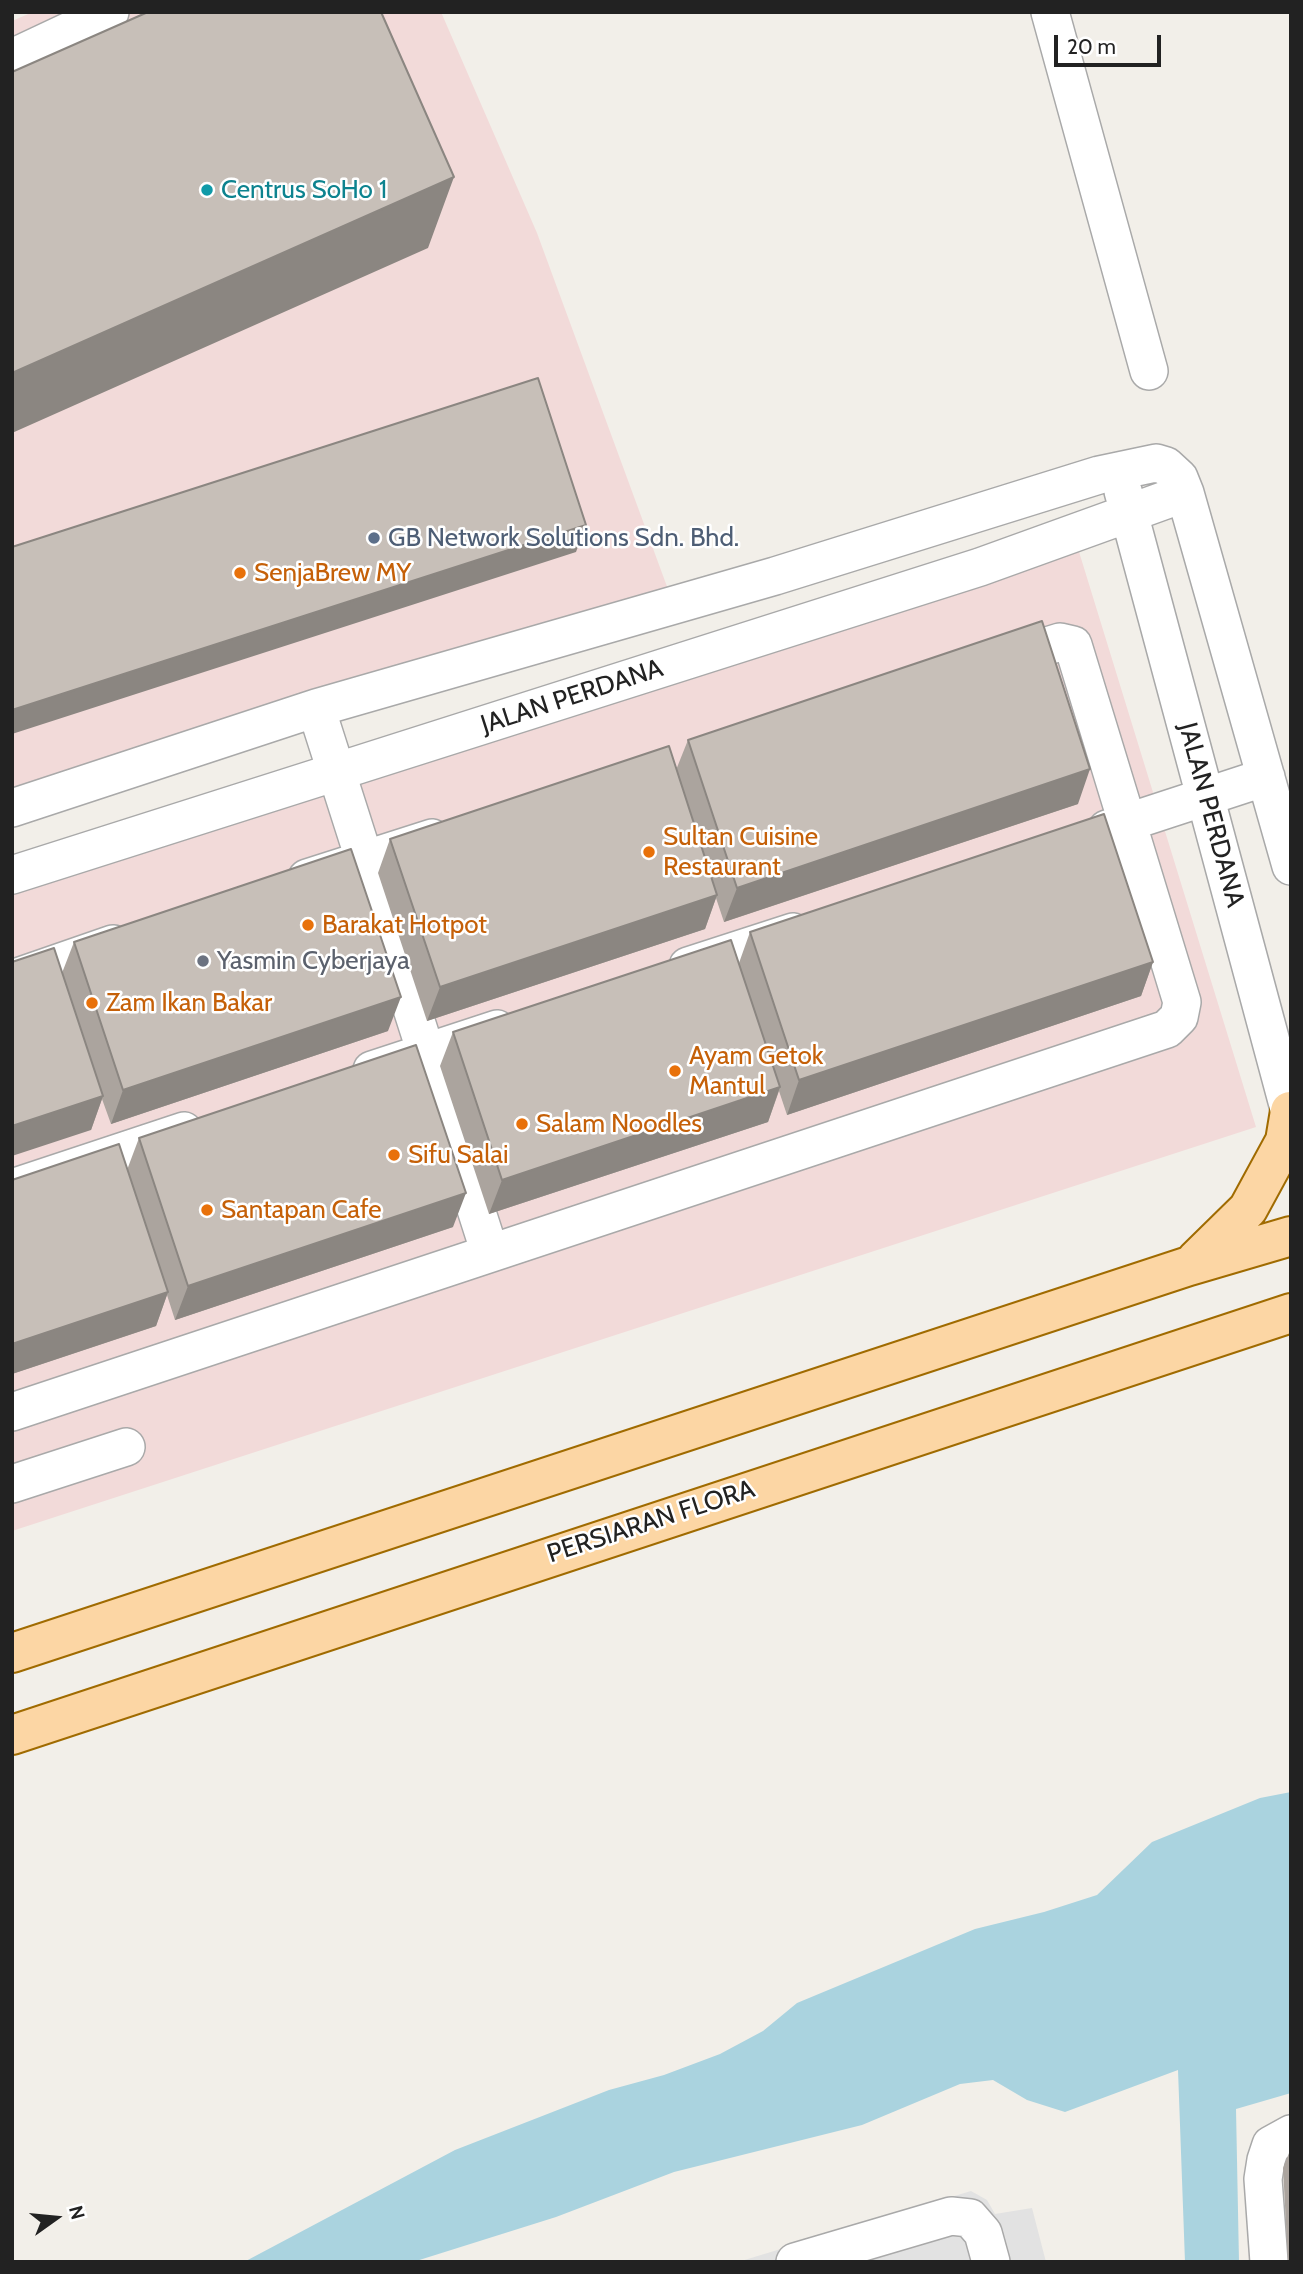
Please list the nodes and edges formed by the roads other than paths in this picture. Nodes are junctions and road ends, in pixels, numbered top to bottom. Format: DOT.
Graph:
graph roads {
  1 [pos="110,12"];
  2 [pos="1050,12"];
  3 [pos="12,58"];
  4 [pos="1149,371"];
  5 [pos="1117,471"];
  6 [pos="1185,493"];
  7 [pos="1131,514"];
  8 [pos="969,670"];
  9 [pos="316,708"];
  10 [pos="338,774"];
  11 [pos="1265,777"];
  12 [pos="1205,796"];
  13 [pos="12,807"];
  14 [pos="1129,822"];
  15 [pos="466,827"];
  16 [pos="1076,839"];
  17 [pos="363,859"];
  18 [pos="1291,866"];
  19 [pos="12,875"];
  20 [pos="272,890"];
  21 [pos="825,921"];
  22 [pos="141,935"];
  23 [pos="655,977"];
  24 [pos="12,979"];
  25 [pos="527,1019"];
  26 [pos="424,1053"];
  27 [pos="346,1078"];
  28 [pos="1290,1114"];
  29 [pos="216,1121"];
  30 [pos="12,1188"];
  31 [pos="1291,1236"];
  32 [pos="490,1253"];
  33 [pos="1189,1266"];
  34 [pos="1291,1313"];
  35 [pos="12,1412"];
  36 [pos="126,1447"];
  37 [pos="12,1484"];
  38 [pos="12,1653"];
  39 [pos="12,1735"];
  40 [pos="1291,2134"];
  41 [pos="877,2250"];
  42 [pos="795,2262"];
  43 [pos="990,2262"];
  44 [pos="1269,2262"];
  1 -- 3 [label="street"];
  2 -- 4 [label="street"];
  5 -- 6 [label="street"];
  5 -- 7 [label="street, JALAN PERDANA"];
  5 -- 9 [label="street"];
  6 -- 7 [label="street, JALAN PERDANA"];
  6 -- 11 [label="street"];
  7 -- 10 [label="street, JALAN PERDANA"];
  7 -- 12 [label="street, JALAN PERDANA"];
  8 -- 14 [label="street"];
  9 -- 10 [label="street"];
  9 -- 13 [label="street"];
  10 -- 17 [label="street"];
  10 -- 19 [label="street, JALAN PERDANA"];
  11 -- 12 [label="street"];
  11 -- 18 [label="street"];
  12 -- 14 [label="street"];
  12 -- 28 [label="street, JALAN PERDANA"];
  14 -- 16 [label="street"];
  14 -- 32 [label="street"];
  15 -- 17 [label="street"];
  17 -- 20 [label="street"];
  17 -- 26 [label="street"];
  21 -- 23 [label="street"];
  22 -- 24 [label="street"];
  25 -- 26 [label="street"];
  26 -- 27 [label="street"];
  26 -- 32 [label="street"];
  28 -- 33 [label="main road"];
  29 -- 30 [label="street"];
  31 -- 33 [label="main road"];
  32 -- 35 [label="street"];
  33 -- 38 [label="main road"];
  34 -- 39 [label="main road, PERSIARAN FLORA"];
  36 -- 37 [label="street"];
  40 -- 44 [label="street"];
  41 -- 42 [label="street"];
  41 -- 43 [label="street"];
}
